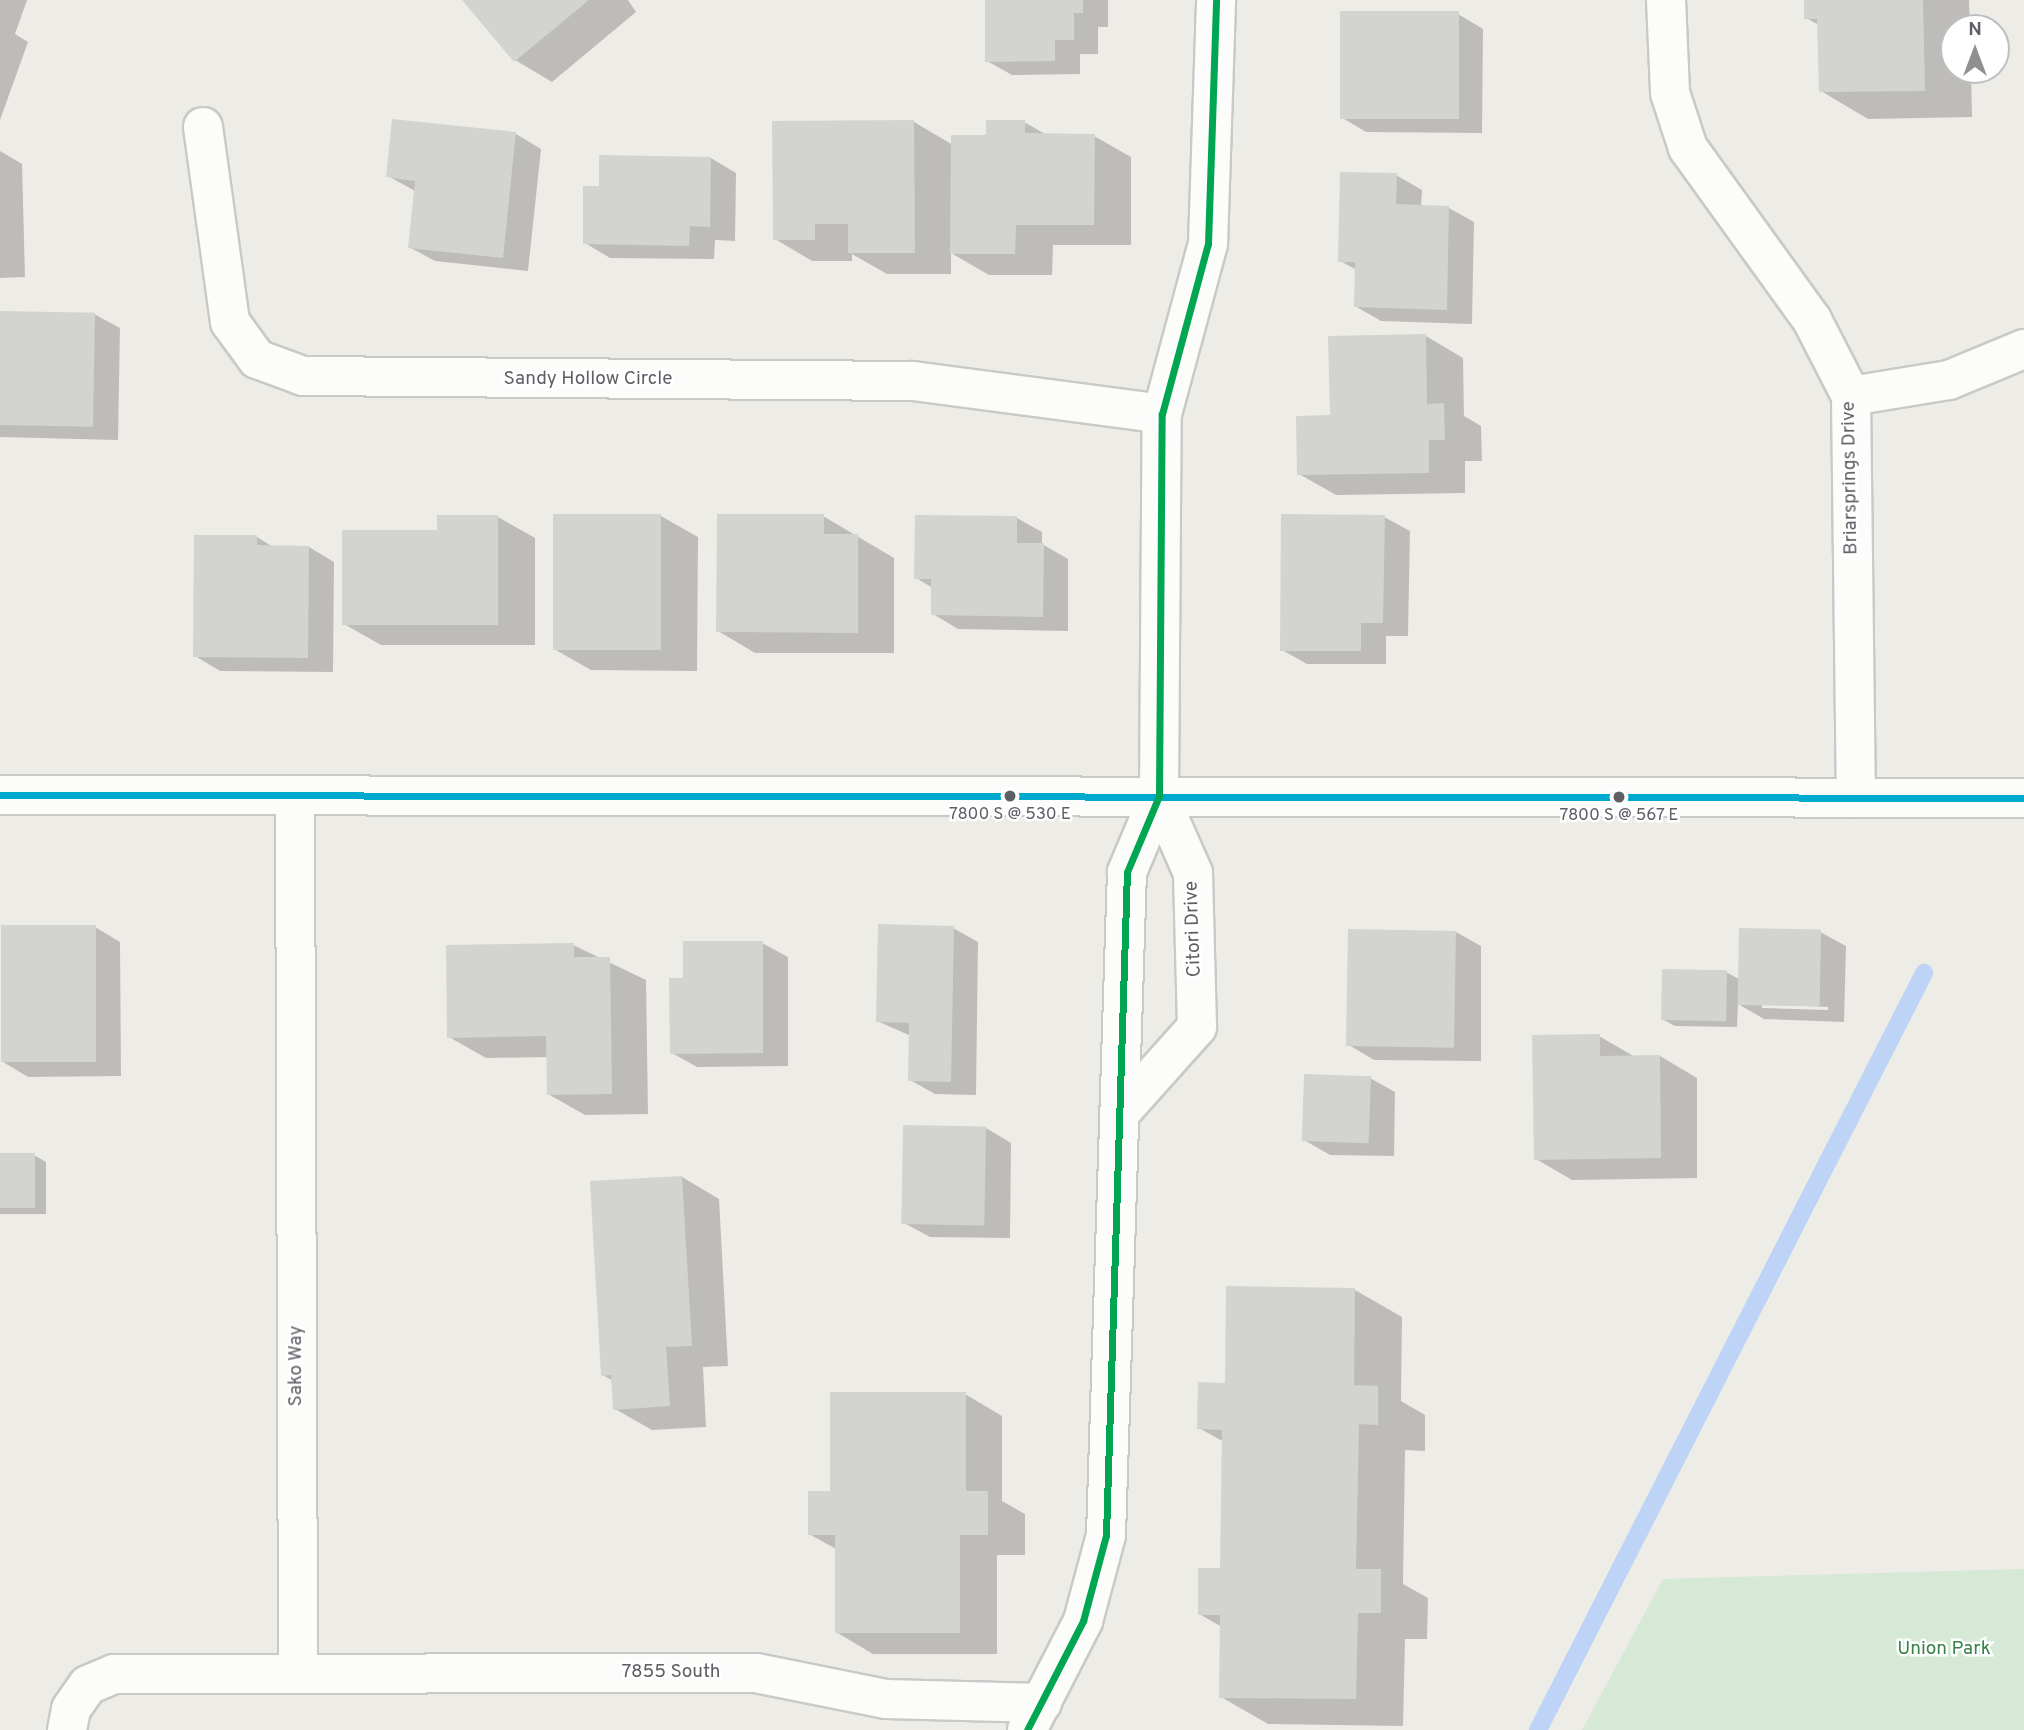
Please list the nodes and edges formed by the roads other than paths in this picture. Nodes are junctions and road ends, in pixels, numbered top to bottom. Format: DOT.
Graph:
graph roads {
  1 [pos="1216,0"];
  2 [pos="1666,0"];
  3 [pos="203,127"];
  4 [pos="2024,349"];
  5 [pos="1851,396"];
  6 [pos="1162,414"];
  7 [pos="0,795"];
  8 [pos="1159,796"];
  9 [pos="1856,798"];
  10 [pos="2024,798"];
  11 [pos="295,799"];
  12 [pos="1121,1112"];
  13 [pos="298,1672"];
  14 [pos="1035,1717"];
  15 [pos="67,1730"];
  1 -- 6 [label="street"];
  2 -- 5 [label="street, Briarsprings Drive"];
  3 -- 6 [label="street, Sandy Hollow Circle"];
  4 -- 5 [label="street"];
  5 -- 9 [label="street, Briarsprings Drive"];
  6 -- 8 [label="street"];
  7 -- 11 [label="street"];
  8 -- 9 [label="street"];
  8 -- 11 [label="street"];
  8 -- 12 [label="street"];
  8 -- 12 [label="street, Citori Drive"];
  9 -- 10 [label="street"];
  11 -- 13 [label="street, Sako Way"];
  12 -- 14 [label="street"];
  13 -- 14 [label="street, 7855 South"];
  13 -- 15 [label="street"];
}
